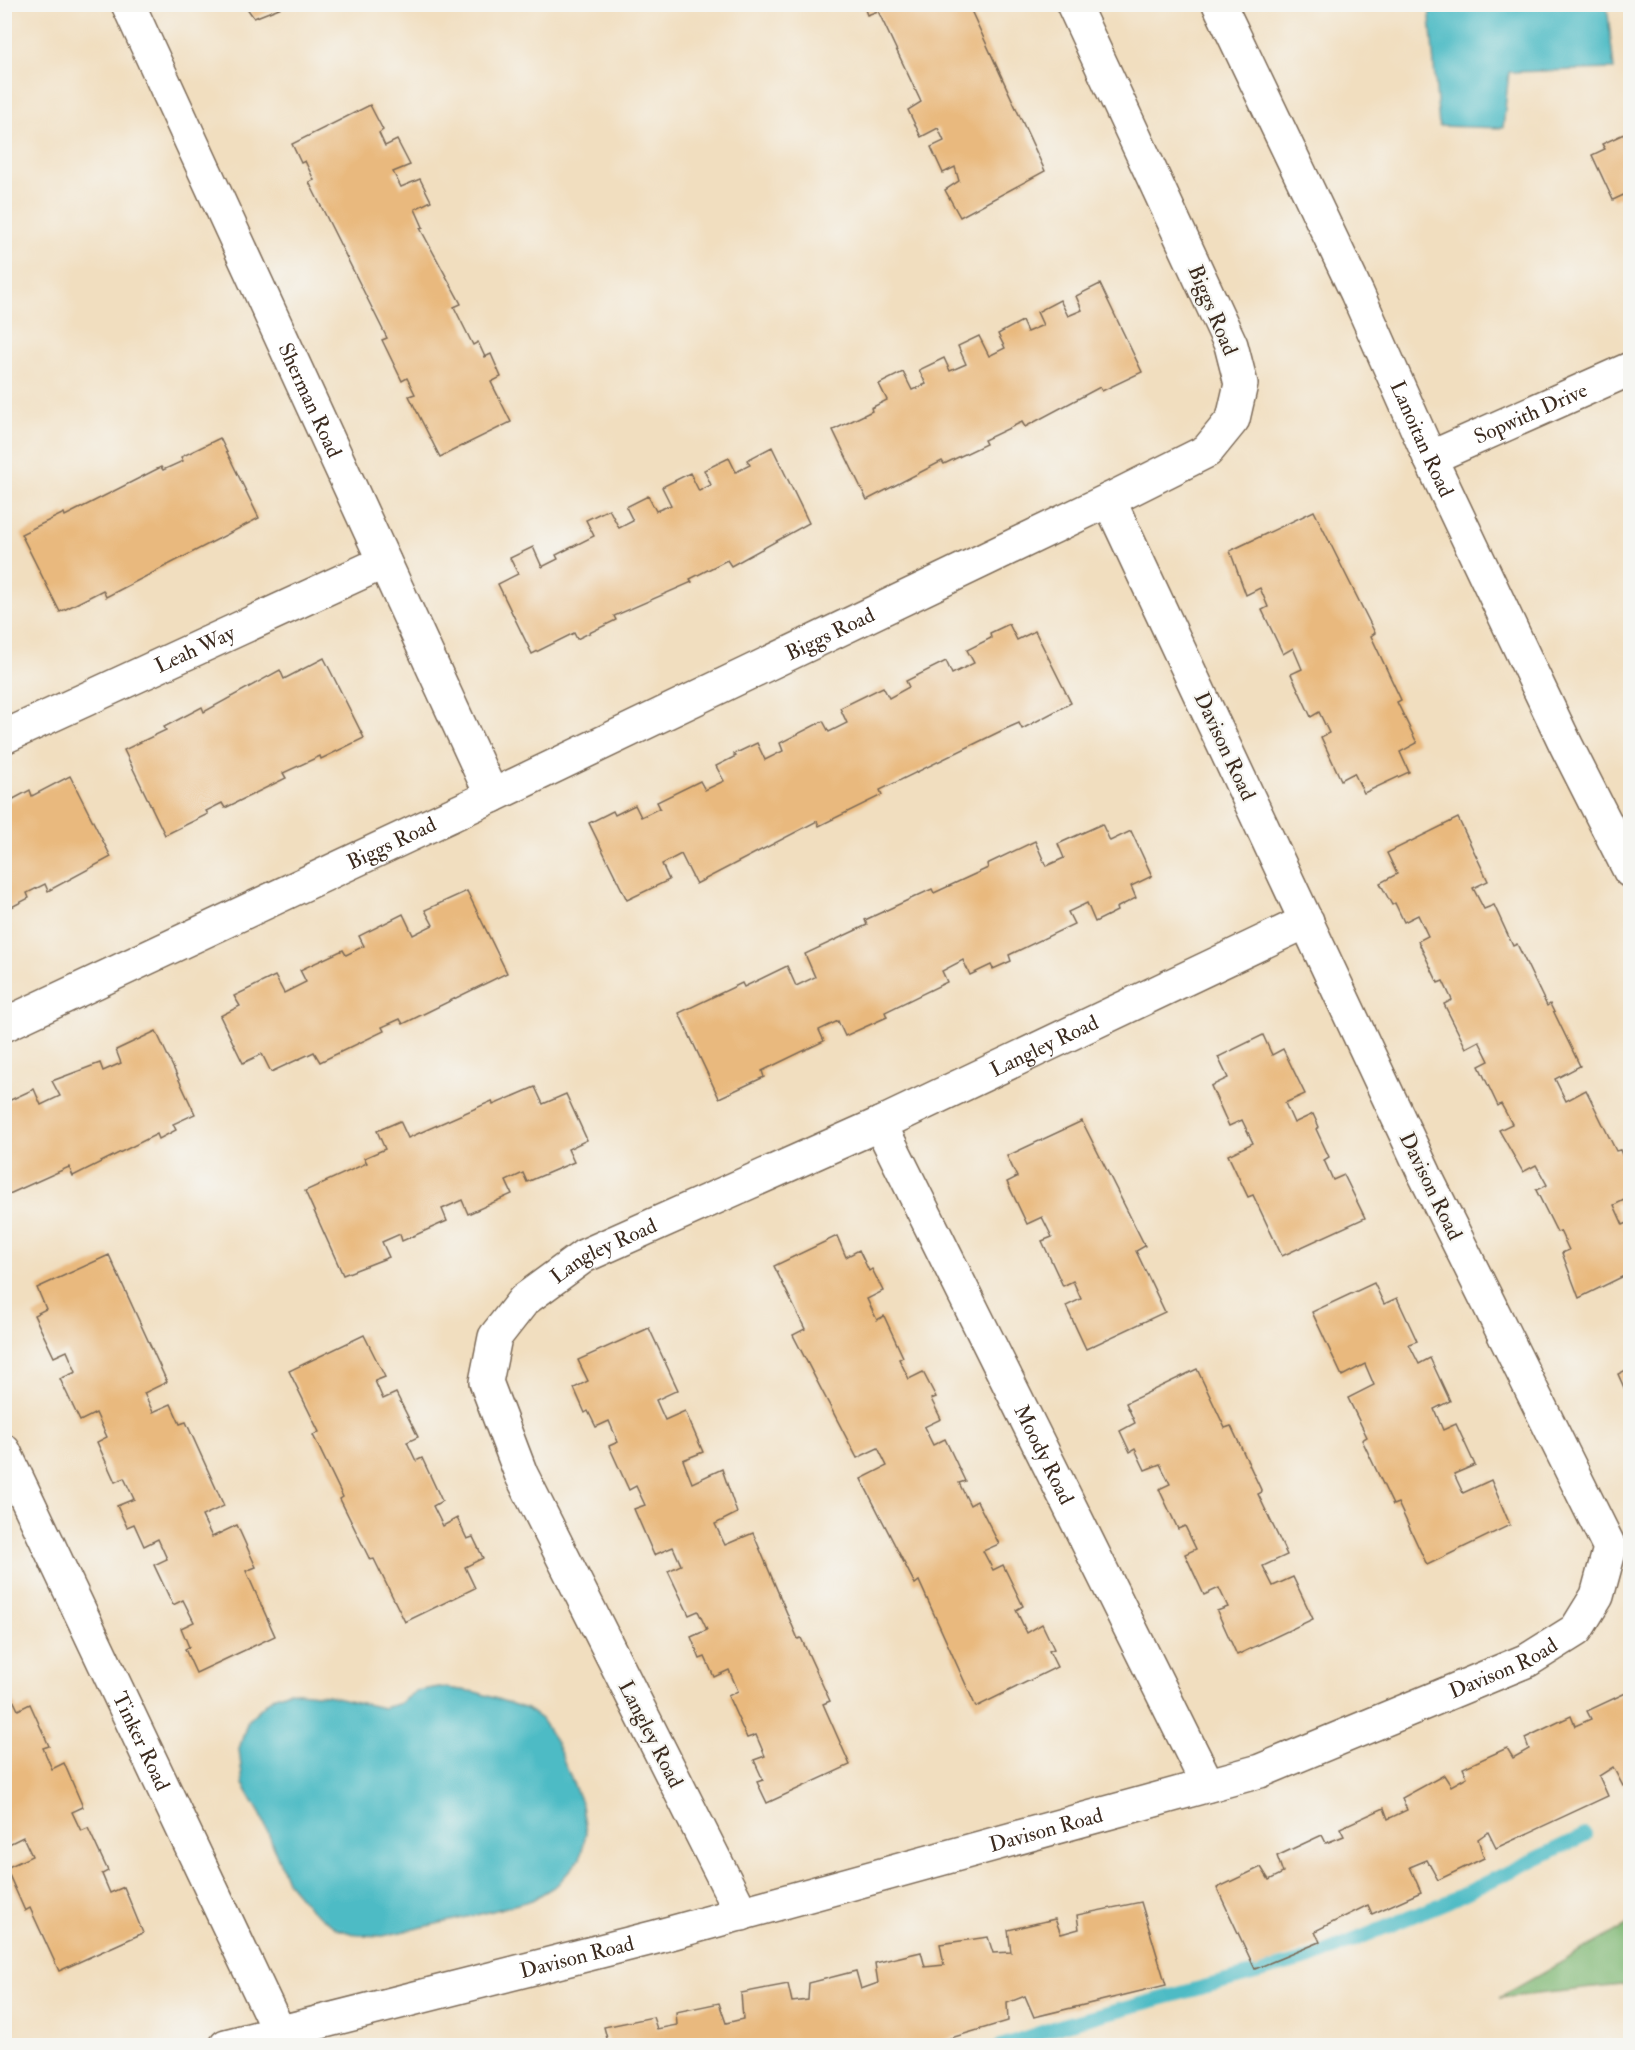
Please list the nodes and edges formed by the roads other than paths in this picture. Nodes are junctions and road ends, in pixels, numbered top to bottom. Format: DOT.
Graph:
graph roads {
  1 [pos="128,4"];
  2 [pos="1073,4"];
  3 [pos="1219,4"];
  4 [pos="1630,369"];
  5 [pos="1430,458"];
  6 [pos="1109,500"];
  7 [pos="384,562"];
  8 [pos="4,738"];
  9 [pos="492,796"];
  10 [pos="1630,871"];
  11 [pos="1308,921"];
  12 [pos="4,1025"];
  13 [pos="880,1124"];
  14 [pos="4,1450"];
  15 [pos="1208,1785"];
  16 [pos="742,1914"];
  17 [pos="279,2032"];
  18 [pos="226,2046"];
  1 -- 7 [label="street, Sherman Road"];
  2 -- 6 [label="street, Biggs Road"];
  3 -- 5 [label="street, Lanoitan Road"];
  4 -- 5 [label="street, Sopwith Drive"];
  5 -- 10 [label="street, Lanoitan Road"];
  6 -- 9 [label="street, Biggs Road"];
  6 -- 11 [label="street, Davison Road"];
  7 -- 8 [label="street, Leah Way"];
  7 -- 9 [label="street, Sherman Road"];
  9 -- 12 [label="street, Biggs Road"];
  11 -- 13 [label="street, Langley Road"];
  11 -- 15 [label="street, Davison Road"];
  13 -- 15 [label="street, Moody Road"];
  13 -- 16 [label="street, Langley Road"];
  14 -- 17 [label="street, Tinker Road"];
  15 -- 16 [label="street, Davison Road"];
  16 -- 17 [label="street, Davison Road"];
  17 -- 18 [label="street, Davison Road"];
}
